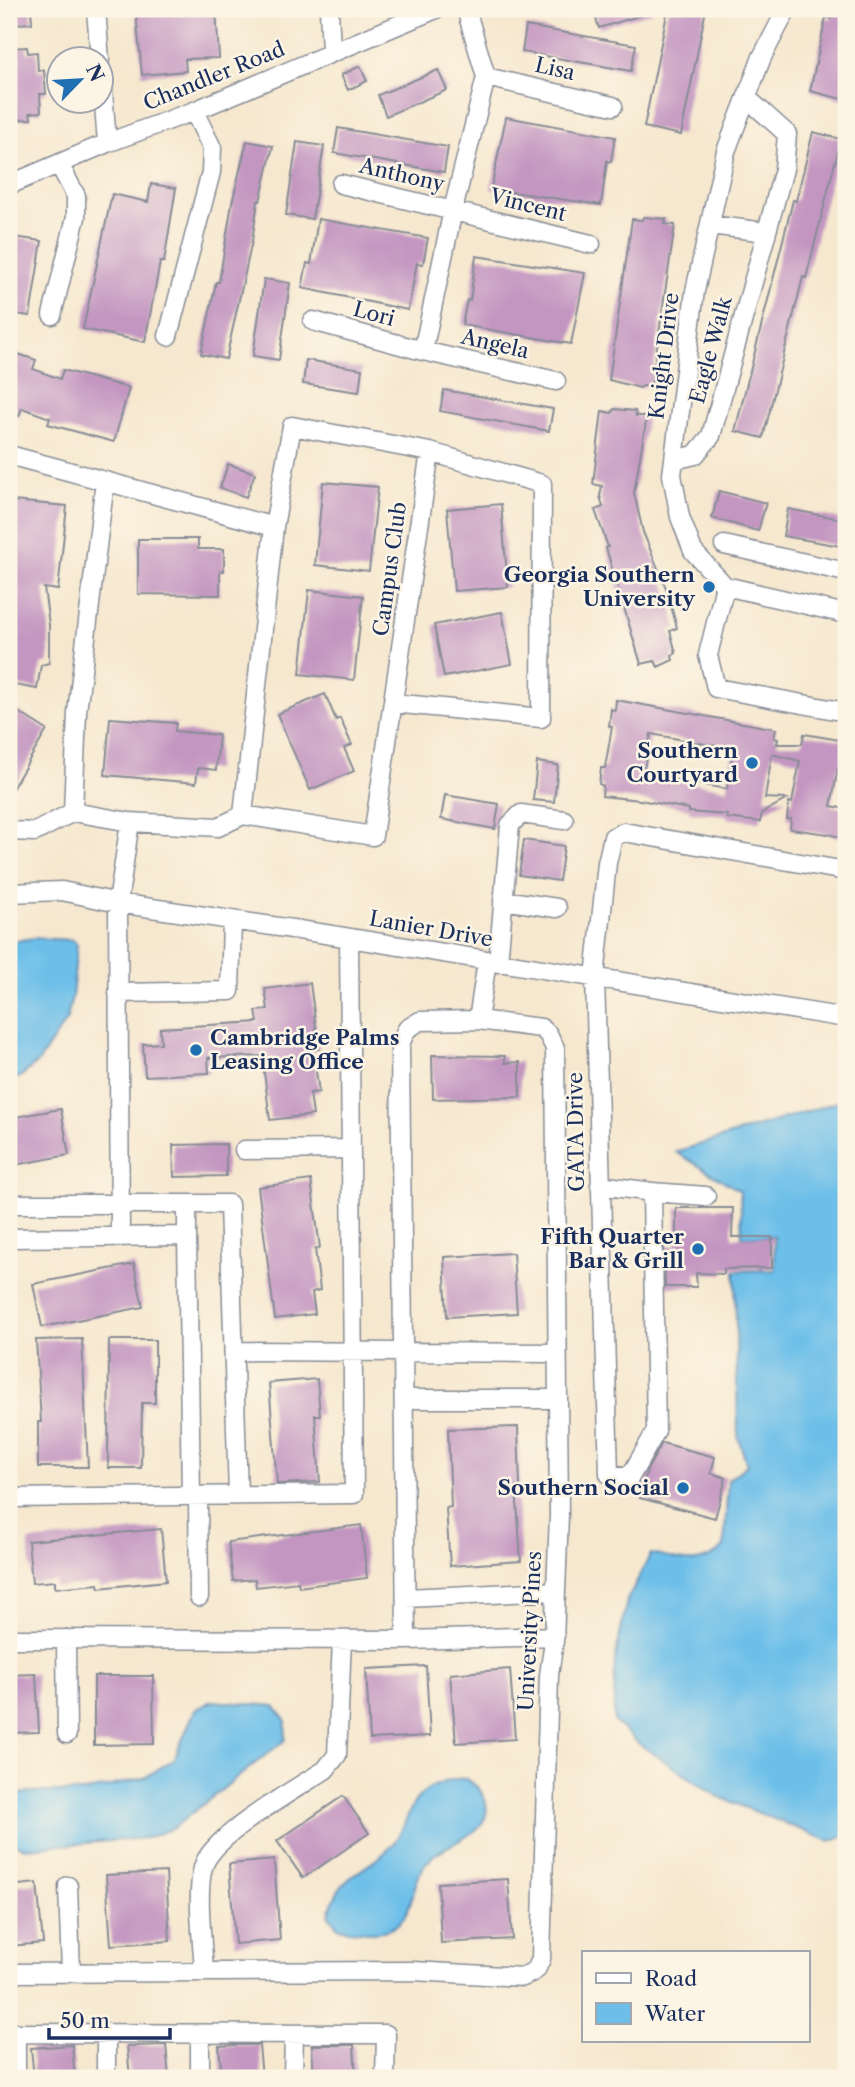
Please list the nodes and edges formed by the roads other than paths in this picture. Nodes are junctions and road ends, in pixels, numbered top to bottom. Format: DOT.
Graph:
graph roads {
  1 [pos="96,9"];
  2 [pos="329,9"];
  3 [pos="436,9"];
  4 [pos="466,9"];
  5 [pos="787,9"];
  6 [pos="99,46"];
  7 [pos="331,51"];
  8 [pos="486,77"];
  9 [pos="747,97"];
  10 [pos="612,106"];
  11 [pos="194,111"];
  12 [pos="105,116"];
  13 [pos="107,143"];
  14 [pos="59,164"];
  15 [pos="341,184"];
  16 [pos="9,185"];
  17 [pos="453,210"];
  18 [pos="710,225"];
  19 [pos="766,232"];
  20 [pos="591,244"];
  21 [pos="52,315"];
  22 [pos="313,321"];
  23 [pos="168,336"];
  24 [pos="423,351"];
  25 [pos="556,381"];
  26 [pos="430,452"];
  27 [pos="9,455"];
  28 [pos="674,460"];
  29 [pos="105,481"];
  30 [pos="274,527"];
  31 [pos="724,545"];
  32 [pos="846,572"];
  33 [pos="725,586"];
  34 [pos="846,614"];
  35 [pos="393,703"];
  36 [pos="846,712"];
  37 [pos="73,812"];
  38 [pos="243,815"];
  39 [pos="564,820"];
  40 [pos="130,822"];
  41 [pos="9,831"];
  42 [pos="846,871"];
  43 [pos="9,893"];
  44 [pos="503,900"];
  45 [pos="118,903"];
  46 [pos="557,908"];
  47 [pos="232,921"];
  48 [pos="349,938"];
  49 [pos="493,962"];
  50 [pos="595,977"];
  51 [pos="118,993"];
  52 [pos="846,1018"];
  53 [pos="478,1020"];
  54 [pos="351,1149"];
  55 [pos="244,1150"];
  56 [pos="600,1185"];
  57 [pos="653,1192"];
  58 [pos="706,1196"];
  59 [pos="9,1204"];
  60 [pos="120,1204"];
  61 [pos="187,1204"];
  62 [pos="187,1236"];
  63 [pos="120,1237"];
  64 [pos="9,1238"];
  65 [pos="233,1351"];
  66 [pos="353,1352"];
  67 [pos="403,1353"];
  68 [pos="557,1353"];
  69 [pos="404,1399"];
  70 [pos="558,1399"];
  71 [pos="195,1496"];
  72 [pos="238,1496"];
  73 [pos="9,1499"];
  74 [pos="556,1591"];
  75 [pos="199,1597"];
  76 [pos="406,1598"];
  77 [pos="555,1636"];
  78 [pos="9,1639"];
  79 [pos="66,1639"];
  80 [pos="342,1640"];
  81 [pos="406,1640"];
  82 [pos="67,1734"];
  83 [pos="68,1886"];
  84 [pos="204,1972"];
  85 [pos="9,1973"];
  86 [pos="71,1973"];
  87 [pos="12,2033"];
  88 [pos="106,2033"];
  89 [pos="200,2034"];
  90 [pos="294,2034"];
  91 [pos="16,2078"];
  92 [pos="106,2078"];
  93 [pos="201,2078"];
  94 [pos="293,2078"];
  95 [pos="385,2078"];
  1 -- 6 [label="street"];
  2 -- 7 [label="street"];
  3 -- 7 [label="street, Chandler Road"];
  4 -- 8 [label="street"];
  5 -- 9 [label="street, Knight Drive"];
  7 -- 11 [label="street, Chandler Road"];
  8 -- 10 [label="street, Lisa"];
  8 -- 17 [label="street"];
  9 -- 18 [label="street, Knight Drive"];
  9 -- 19 [label="street, Eagle Walk"];
  11 -- 13 [label="street, Chandler Road"];
  11 -- 23 [label="street"];
  12 -- 13 [label="street"];
  13 -- 14 [label="street, Chandler Road"];
  14 -- 16 [label="street, Chandler Road"];
  14 -- 21 [label="street"];
  15 -- 17 [label="street, Anthony"];
  17 -- 20 [label="street, Vincent"];
  17 -- 24 [label="street"];
  18 -- 19 [label="street"];
  18 -- 28 [label="street, Knight Drive"];
  19 -- 28 [label="street, Eagle Walk"];
  22 -- 24 [label="street, Lori"];
  24 -- 25 [label="street, Angela"];
  26 -- 30 [label="street"];
  26 -- 35 [label="street, Campus Club"];
  26 -- 35 [label="street"];
  27 -- 29 [label="street"];
  28 -- 33 [label="street, Knight Drive"];
  29 -- 30 [label="street"];
  29 -- 37 [label="street"];
  30 -- 38 [label="street"];
  31 -- 32 [label="street"];
  33 -- 34 [label="street"];
  33 -- 36 [label="street"];
  35 -- 38 [label="street, Campus Club"];
  37 -- 40 [label="street, Campus Club"];
  37 -- 41 [label="street"];
  38 -- 40 [label="street, Campus Club"];
  39 -- 44 [label="street"];
  40 -- 45 [label="street"];
  42 -- 50 [label="street, GATA Drive"];
  43 -- 45 [label="street, Lanier Drive"];
  44 -- 46 [label="street"];
  44 -- 49 [label="street"];
  45 -- 47 [label="street, Lanier Drive"];
  45 -- 51 [label="street"];
  47 -- 48 [label="street, Lanier Drive"];
  47 -- 51 [label="street"];
  48 -- 49 [label="street, Lanier Drive"];
  48 -- 54 [label="street"];
  49 -- 50 [label="street, Lanier Drive"];
  49 -- 53 [label="street"];
  50 -- 52 [label="street, Lanier Drive"];
  50 -- 56 [label="street, GATA Drive"];
  51 -- 60 [label="street"];
  53 -- 67 [label="street, University Pines"];
  53 -- 68 [label="street, University Pines"];
  54 -- 55 [label="street"];
  54 -- 66 [label="street"];
  56 -- 57 [label="street"];
  56 -- 57 [label="street, GATA Drive"];
  57 -- 58 [label="street"];
  59 -- 60 [label="street"];
  60 -- 61 [label="street"];
  60 -- 63 [label="street"];
  61 -- 62 [label="street"];
  61 -- 65 [label="street"];
  62 -- 63 [label="street"];
  62 -- 71 [label="street"];
  63 -- 64 [label="street"];
  65 -- 66 [label="street"];
  65 -- 72 [label="street"];
  66 -- 67 [label="street"];
  66 -- 72 [label="street"];
  67 -- 68 [label="street"];
  67 -- 69 [label="street, University Pines"];
  68 -- 70 [label="street, University Pines"];
  69 -- 70 [label="street"];
  69 -- 76 [label="street, University Pines"];
  70 -- 74 [label="street, University Pines"];
  71 -- 72 [label="street"];
  71 -- 73 [label="street"];
  71 -- 75 [label="street"];
  74 -- 76 [label="street"];
  74 -- 77 [label="street, University Pines"];
  76 -- 81 [label="street, University Pines"];
  77 -- 81 [label="street"];
  77 -- 84 [label="street, University Pines"];
  78 -- 79 [label="street"];
  79 -- 80 [label="street"];
  79 -- 82 [label="street"];
  80 -- 81 [label="street"];
  80 -- 84 [label="street"];
  83 -- 86 [label="street"];
  84 -- 86 [label="street, University Pines"];
  85 -- 86 [label="street, University Pines"];
  87 -- 88 [label="street"];
  87 -- 91 [label="street"];
  88 -- 89 [label="street"];
  88 -- 92 [label="street"];
  89 -- 90 [label="street"];
  89 -- 93 [label="street"];
  90 -- 94 [label="street"];
  90 -- 95 [label="street"];
}
